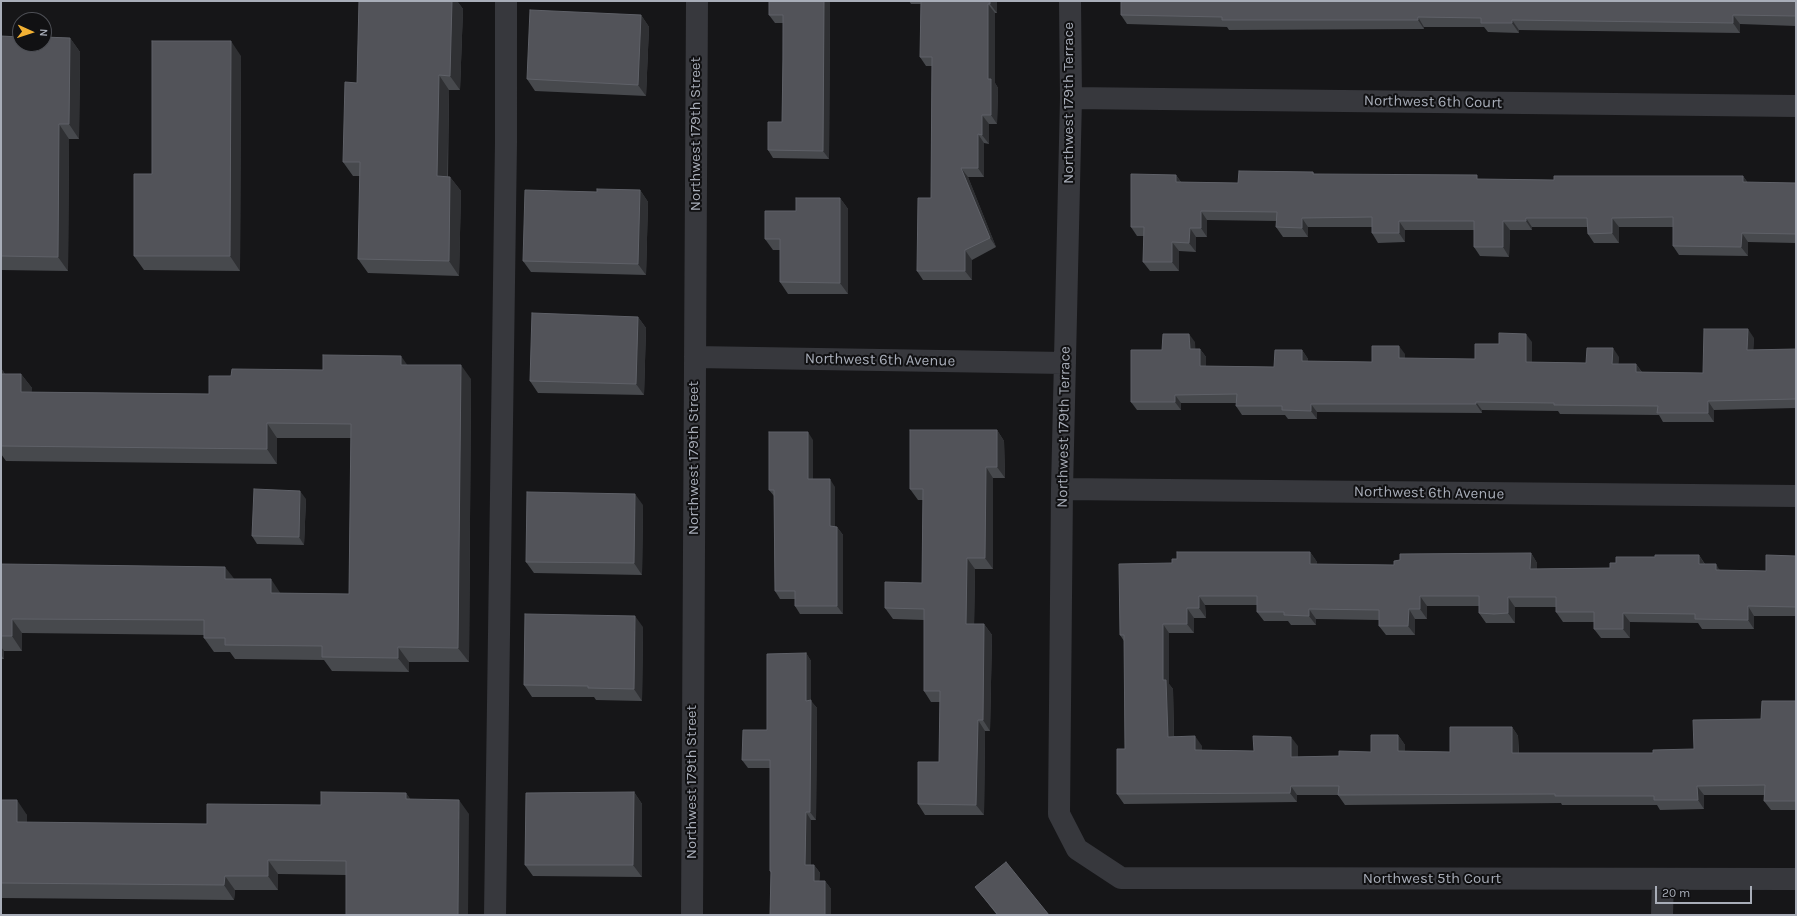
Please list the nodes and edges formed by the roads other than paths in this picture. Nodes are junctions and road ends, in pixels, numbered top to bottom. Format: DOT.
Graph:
graph roads {
  1 [pos="506,1"];
  2 [pos="697,1"];
  3 [pos="1070,1"];
  4 [pos="1071,98"];
  5 [pos="1796,106"];
  6 [pos="695,357"];
  7 [pos="1065,363"];
  8 [pos="1062,489"];
  9 [pos="1796,496"];
  10 [pos="1077,849"];
  11 [pos="1662,879"];
  12 [pos="1796,880"];
  13 [pos="496,915"];
  14 [pos="692,915"];
  15 [pos="1662,915"];
  1 -- 13 [label="street"];
  2 -- 6 [label="street, Northwest 179th Street"];
  3 -- 4 [label="street, Northwest 179th Terrace"];
  4 -- 5 [label="street, Northwest 6th Court"];
  4 -- 7 [label="street, Northwest 179th Terrace"];
  6 -- 7 [label="street, Northwest 6th Avenue"];
  6 -- 14 [label="street, Northwest 179th Street"];
  7 -- 8 [label="street, Northwest 179th Terrace"];
  8 -- 9 [label="street, Northwest 6th Avenue"];
  8 -- 10 [label="street, Northwest 179th Terrace"];
  10 -- 11 [label="street, Northwest 5th Court"];
  11 -- 12 [label="street, Northwest 5th Court"];
  11 -- 15 [label="street"];
}
